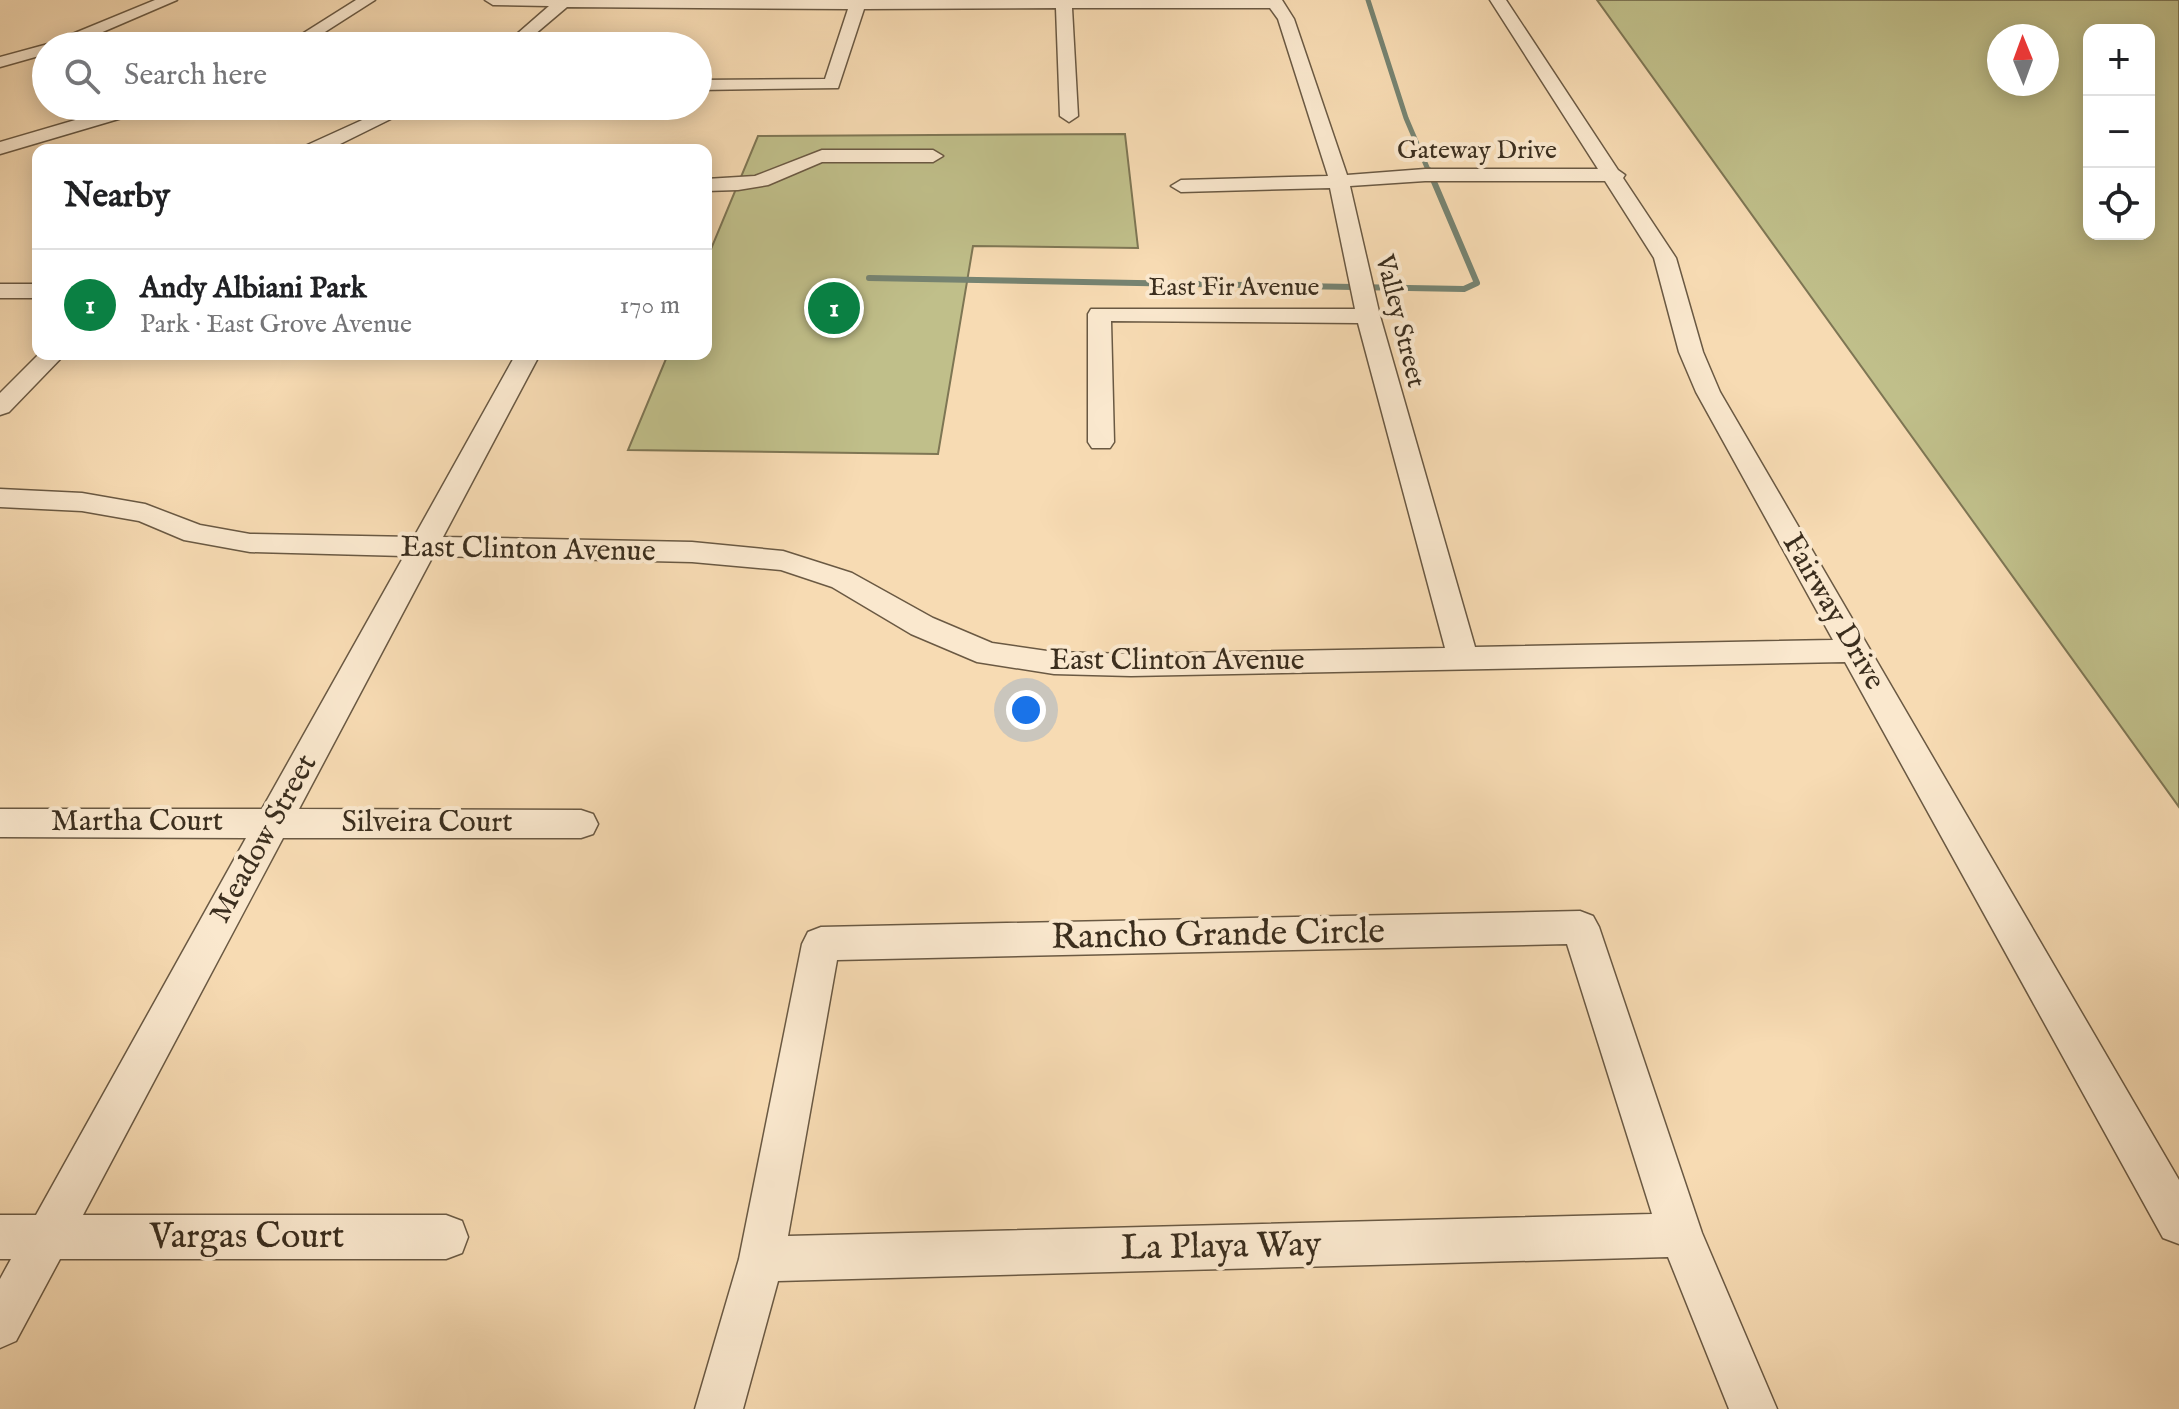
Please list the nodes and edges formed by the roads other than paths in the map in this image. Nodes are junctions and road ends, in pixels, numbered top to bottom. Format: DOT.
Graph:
graph roads {
  1 [pos="169,0"];
  2 [pos="367,0"];
  3 [pos="493,0"];
  4 [pos="1498,0"];
  5 [pos="564,2"];
  6 [pos="858,2"];
  7 [pos="1064,2"];
  8 [pos="1274,2"];
  9 [pos="90,32"];
  10 [pos="314,32"];
  11 [pos="528,32"];
  12 [pos="32,53"];
  13 [pos="0,62"];
  14 [pos="712,85"];
  15 [pos="1069,116"];
  16 [pos="107,120"];
  17 [pos="377,120"];
  18 [pos="46,144"];
  19 [pos="325,144"];
  20 [pos="32,145"];
  21 [pos="0,148"];
  22 [pos="933,156"];
  23 [pos="1615,175"];
  24 [pos="1339,181"];
  25 [pos="712,185"];
  26 [pos="1181,186"];
  27 [pos="0,291"];
  28 [pos="32,291"];
  29 [pos="1368,316"];
  30 [pos="47,360"];
  31 [pos="525,360"];
  32 [pos="0,407"];
  33 [pos="1101,442"];
  34 [pos="0,498"];
  35 [pos="423,548"];
  36 [pos="1855,651"];
  37 [pos="1463,658"];
  38 [pos="274,822"];
  39 [pos="0,823"];
  40 [pos="581,824"];
  41 [pos="2179,1222"];
  42 [pos="1681,1235"];
  43 [pos="48,1236"];
  44 [pos="0,1237"];
  45 [pos="446,1237"];
  46 [pos="761,1259"];
  47 [pos="0,1325"];
  48 [pos="719,1409"];
  49 [pos="1753,1409"];
  1 -- 9 [label="street"];
  2 -- 10 [label="street"];
  3 -- 5 [label="street"];
  4 -- 23 [label="street, Fairway Drive"];
  5 -- 6 [label="street"];
  5 -- 11 [label="street"];
  6 -- 7 [label="street"];
  6 -- 14 [label="street"];
  7 -- 8 [label="street"];
  7 -- 15 [label="street"];
  8 -- 24 [label="street, Valley Street"];
  12 -- 13 [label="street"];
  16 -- 18 [label="street"];
  17 -- 19 [label="street"];
  20 -- 21 [label="street"];
  22 -- 25 [label="street"];
  23 -- 24 [label="street, Gateway Drive"];
  23 -- 36 [label="street, Fairway Drive"];
  24 -- 26 [label="street, Gateway Drive"];
  24 -- 29 [label="street, Valley Street"];
  27 -- 28 [label="street"];
  29 -- 33 [label="street, East Fir Avenue"];
  29 -- 37 [label="street, Valley Street"];
  30 -- 32 [label="street"];
  31 -- 35 [label="street, Meadow Street"];
  34 -- 35 [label="street, East Clinton Avenue"];
  35 -- 37 [label="street, East Clinton Avenue"];
  35 -- 38 [label="street, Meadow Street"];
  36 -- 37 [label="street, East Clinton Avenue"];
  36 -- 41 [label="street, Fairway Drive"];
  38 -- 39 [label="street, Martha Court"];
  38 -- 40 [label="street, Silveira Court"];
  38 -- 43 [label="street, Meadow Street"];
  42 -- 46 [label="street, La Playa Way"];
  42 -- 46 [label="street, Rancho Grande Circle"];
  42 -- 49 [label="street, Rancho Grande Circle"];
  43 -- 44 [label="street, Vargas Court"];
  43 -- 45 [label="street, Vargas Court"];
  43 -- 47 [label="street, Meadow Street"];
  46 -- 48 [label="street, Rancho Grande Circle"];
}
